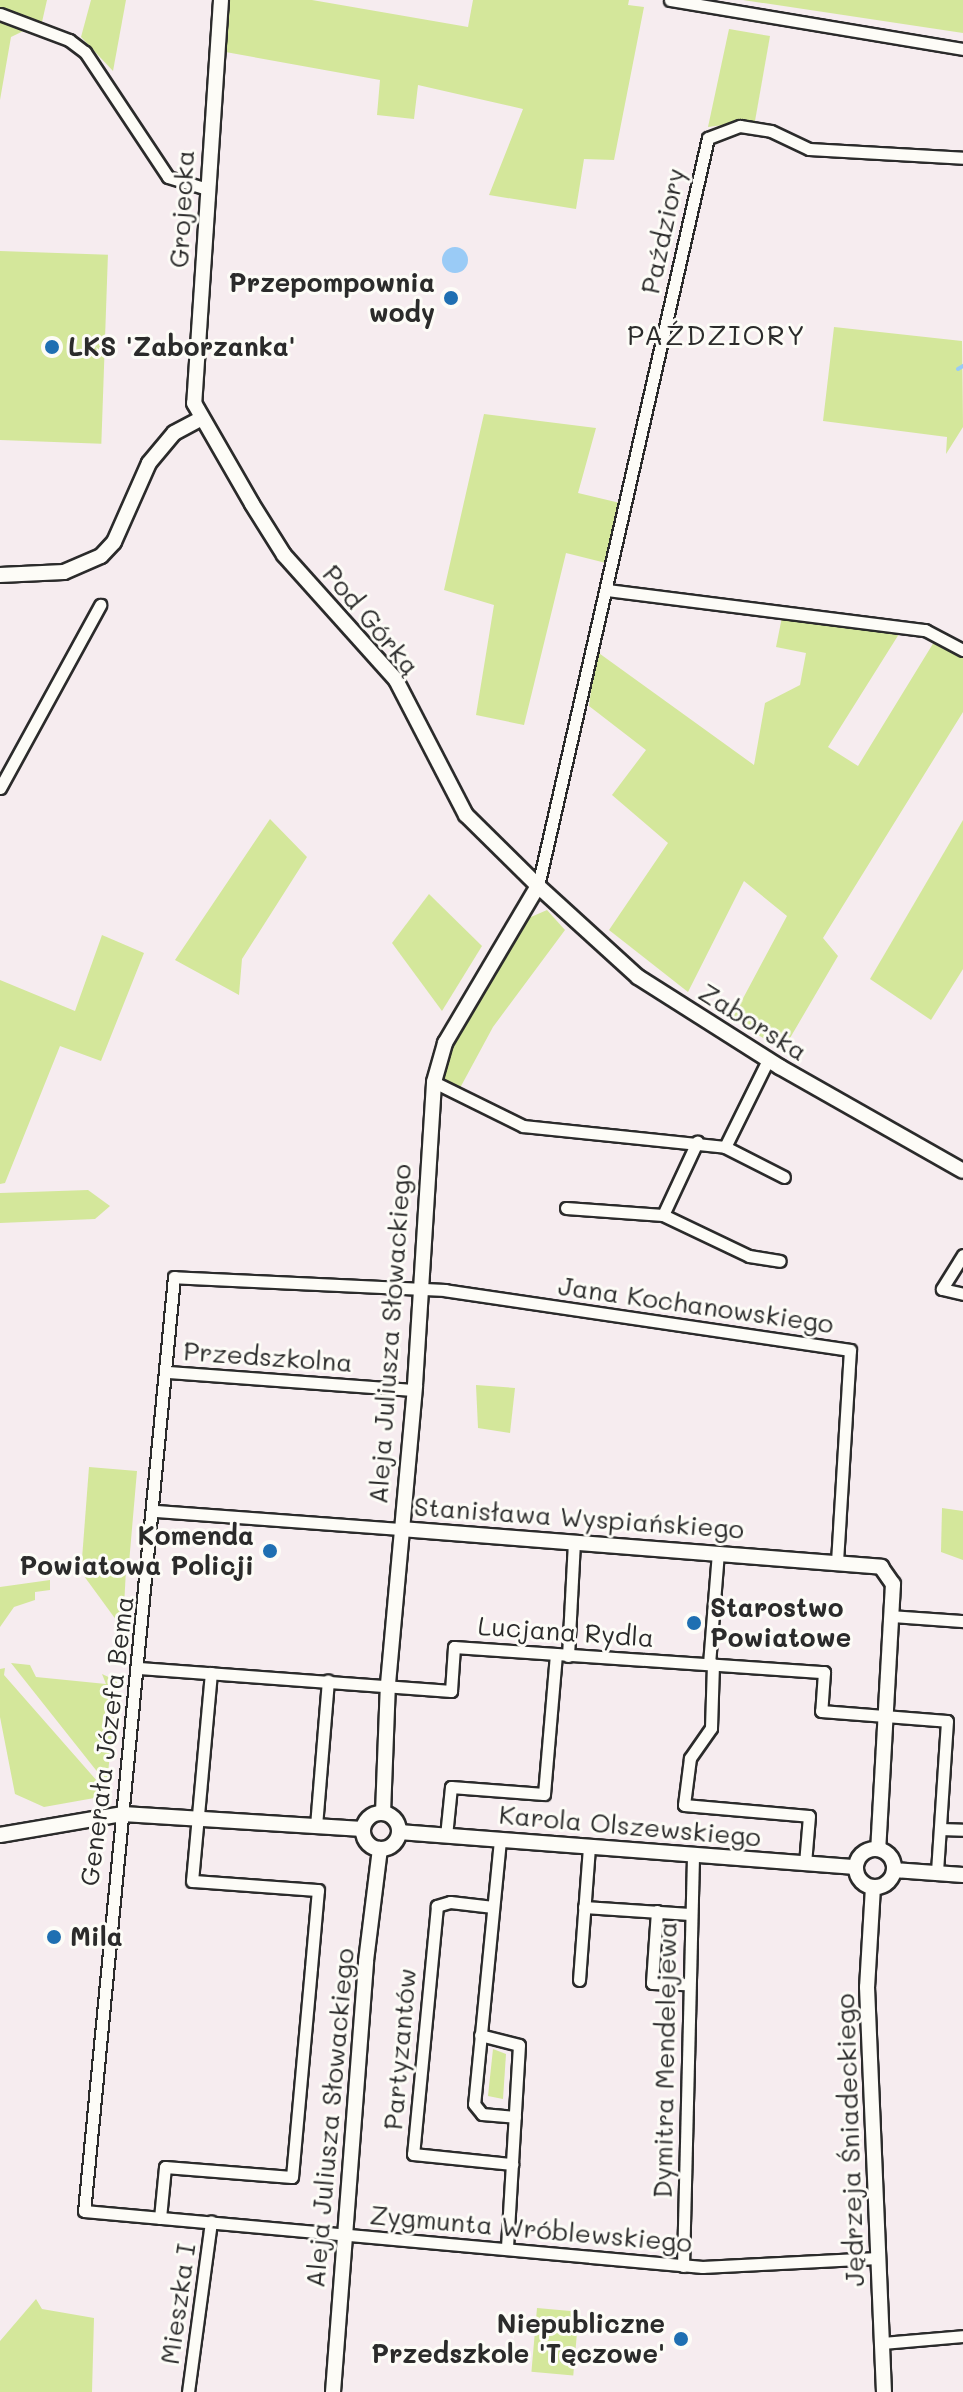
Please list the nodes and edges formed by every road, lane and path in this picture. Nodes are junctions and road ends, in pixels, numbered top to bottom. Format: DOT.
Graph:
graph roads {
  1 [pos="221,0"];
  2 [pos="670,0"];
  3 [pos="0,14"];
  4 [pos="963,49"];
  5 [pos="963,158"];
  6 [pos="207,189"];
  7 [pos="200,419"];
  8 [pos="0,575"];
  9 [pos="607,590"];
  10 [pos="100,605"];
  11 [pos="963,650"];
  12 [pos="0,788"];
  13 [pos="538,886"];
  14 [pos="768,1060"];
  15 [pos="434,1082"];
  16 [pos="697,1142"];
  17 [pos="725,1147"];
  18 [pos="963,1171"];
  19 [pos="784,1177"];
  20 [pos="566,1208"];
  21 [pos="663,1215"];
  22 [pos="963,1255"];
  23 [pos="780,1261"];
  24 [pos="420,1289"];
  25 [pos="963,1294"];
  26 [pos="167,1372"];
  27 [pos="414,1390"];
  28 [pos="155,1511"];
  29 [pos="401,1529"];
  30 [pos="574,1542"];
  31 [pos="718,1552"];
  32 [pos="837,1562"];
  33 [pos="891,1616"];
  34 [pos="963,1621"];
  35 [pos="562,1655"];
  36 [pos="711,1664"];
  37 [pos="139,1668"];
  38 [pos="211,1673"];
  39 [pos="328,1680"];
  40 [pos="388,1684"];
  41 [pos="884,1717"];
  42 [pos="383,1813"];
  43 [pos="123,1814"];
  44 [pos="198,1818"];
  45 [pos="316,1826"];
  46 [pos="363,1829"];
  47 [pos="940,1829"];
  48 [pos="963,1830"];
  49 [pos="399,1832"];
  50 [pos="0,1835"];
  51 [pos="446,1836"];
  52 [pos="500,1840"];
  53 [pos="589,1847"];
  54 [pos="380,1849"];
  55 [pos="878,1849"];
  56 [pos="693,1855"];
  57 [pos="805,1864"];
  58 [pos="856,1867"];
  59 [pos="894,1870"];
  60 [pos="937,1873"];
  61 [pos="963,1875"];
  62 [pos="873,1887"];
  63 [pos="493,1907"];
  64 [pos="584,1907"];
  65 [pos="657,1911"];
  66 [pos="690,1914"];
  67 [pos="579,1980"];
  68 [pos="687,1984"];
  69 [pos="480,2035"];
  70 [pos="515,2117"];
  71 [pos="512,2164"];
  72 [pos="84,2211"];
  73 [pos="160,2218"];
  74 [pos="211,2222"];
  75 [pos="345,2234"];
  76 [pos="507,2249"];
  77 [pos="878,2258"];
  78 [pos="683,2266"];
  79 [pos="963,2336"];
  80 [pos="882,2343"];
  81 [pos="188,2392"];
  82 [pos="333,2392"];
  83 [pos="884,2392"];
  1 -- 6 [label="street, Grojecka"];
  2 -- 4 [label="street"];
  3 -- 6 [label="street"];
  5 -- 9 [label="street, Paździory"];
  6 -- 7 [label="street, Grojecka"];
  7 -- 8 [label="street"];
  7 -- 13 [label="street, Pod Górką"];
  9 -- 11 [label="street"];
  9 -- 13 [label="street, Paździory"];
  10 -- 12 [label="street"];
  13 -- 14 [label="street, Zaborska"];
  13 -- 15 [label="street, Aleja Juliusza Słowackiego"];
  14 -- 17 [label="street"];
  14 -- 18 [label="street, Zaborska"];
  15 -- 16 [label="street"];
  15 -- 24 [label="street, Aleja Juliusza Słowackiego"];
  16 -- 17 [label="street"];
  16 -- 21 [label="street"];
  17 -- 19 [label="street"];
  20 -- 21 [label="street"];
  21 -- 23 [label="street"];
  22 -- 25 [label="street"];
  24 -- 26 [label="street, Generała Józefa Bema"];
  24 -- 27 [label="street, Aleja Juliusza Słowackiego"];
  24 -- 32 [label="street, Jana Kochanowskiego"];
  26 -- 27 [label="street, Przedszkolna"];
  26 -- 28 [label="street, Generała Józefa Bema"];
  27 -- 29 [label="street, Aleja Juliusza Słowackiego"];
  28 -- 29 [label="street, Stanisława Wyspiańskiego"];
  28 -- 37 [label="street, Generała Józefa Bema"];
  29 -- 30 [label="street, Stanisława Wyspiańskiego"];
  29 -- 40 [label="street, Aleja Juliusza Słowackiego"];
  30 -- 31 [label="street, Stanisława Wyspiańskiego"];
  30 -- 35 [label="street"];
  31 -- 32 [label="street, Stanisława Wyspiańskiego"];
  31 -- 36 [label="street"];
  32 -- 33 [label="street, Stanisława Wyspiańskiego"];
  33 -- 34 [label="street"];
  33 -- 41 [label="street"];
  35 -- 36 [label="street, Lucjana Rydla"];
  35 -- 40 [label="street, Lucjana Rydla"];
  35 -- 51 [label="street"];
  36 -- 41 [label="street, Lucjana Rydla"];
  36 -- 57 [label="street"];
  37 -- 38 [label="street"];
  37 -- 43 [label="street, Generała Józefa Bema"];
  38 -- 39 [label="street"];
  38 -- 44 [label="street"];
  39 -- 40 [label="street"];
  39 -- 45 [label="street"];
  40 -- 42 [label="street, Aleja Juliusza Słowackiego"];
  41 -- 47 [label="street"];
  41 -- 55 [label="street"];
  42 -- 46 [label="street"];
  42 -- 49 [label="street"];
  43 -- 44 [label="street"];
  43 -- 50 [label="street"];
  43 -- 72 [label="street, Generała Józefa Bema"];
  44 -- 45 [label="street"];
  44 -- 73 [label="street"];
  45 -- 46 [label="street"];
  46 -- 54 [label="street"];
  47 -- 48 [label="street"];
  47 -- 60 [label="street"];
  49 -- 51 [label="street, Karola Olszewskiego"];
  49 -- 54 [label="street"];
  51 -- 52 [label="street, Karola Olszewskiego"];
  52 -- 53 [label="street, Karola Olszewskiego"];
  52 -- 63 [label="street"];
  53 -- 56 [label="street, Karola Olszewskiego"];
  53 -- 64 [label="street"];
  54 -- 75 [label="street, Aleja Juliusza Słowackiego"];
  55 -- 58 [label="street"];
  55 -- 59 [label="street"];
  56 -- 57 [label="street, Karola Olszewskiego"];
  56 -- 66 [label="street, Dymitra Mendelejewa"];
  57 -- 58 [label="street, Karola Olszewskiego"];
  58 -- 62 [label="street"];
  59 -- 60 [label="street"];
  59 -- 62 [label="street"];
  60 -- 61 [label="street"];
  62 -- 77 [label="street, Jędrzeja Śniadeckiego"];
  63 -- 69 [label="street"];
  63 -- 71 [label="street, Partyzantów"];
  64 -- 65 [label="street"];
  64 -- 67 [label="street"];
  65 -- 66 [label="street"];
  65 -- 68 [label="street"];
  66 -- 68 [label="street, Dymitra Mendelejewa"];
  68 -- 78 [label="street, Dymitra Mendelejewa"];
  69 -- 70 [label="street"];
  69 -- 70 [label="street"];
  70 -- 71 [label="street"];
  71 -- 76 [label="street"];
  72 -- 73 [label="street, Zygmunta Wróblewskiego"];
  73 -- 74 [label="street, Zygmunta Wróblewskiego"];
  74 -- 75 [label="street, Zygmunta Wróblewskiego"];
  74 -- 81 [label="street, Mieszka I"];
  75 -- 76 [label="street, Zygmunta Wróblewskiego"];
  75 -- 82 [label="street, Aleja Juliusza Słowackiego"];
  76 -- 78 [label="street, Zygmunta Wróblewskiego"];
  77 -- 78 [label="street, Zygmunta Wróblewskiego"];
  77 -- 80 [label="street, Jędrzeja Śniadeckiego"];
  79 -- 80 [label="street"];
  80 -- 83 [label="street, Jędrzeja Śniadeckiego"];
}
